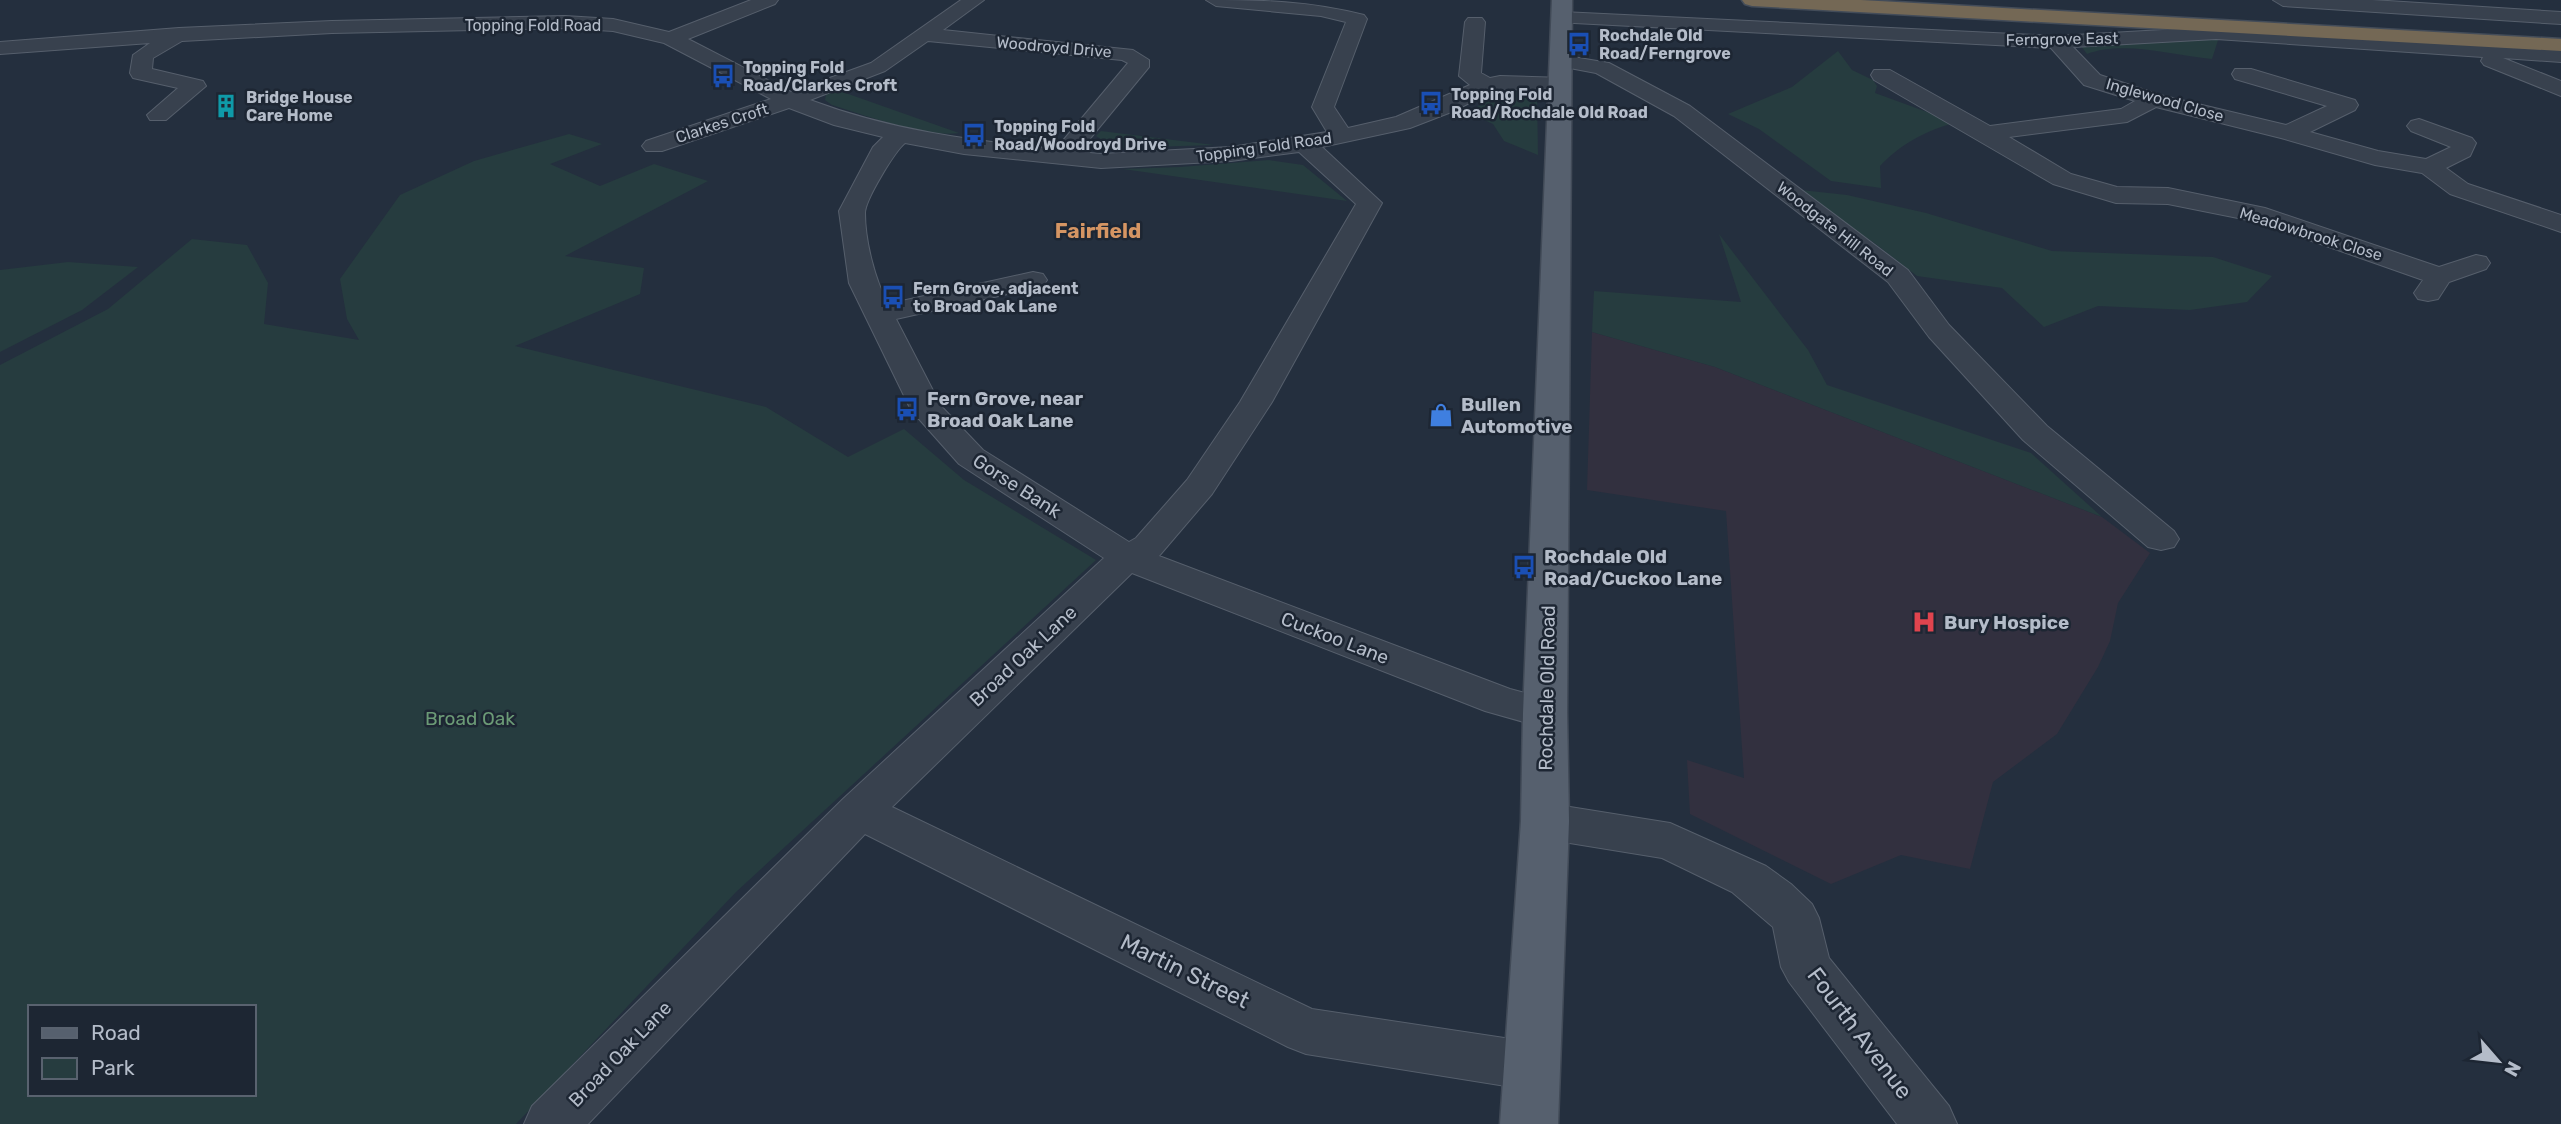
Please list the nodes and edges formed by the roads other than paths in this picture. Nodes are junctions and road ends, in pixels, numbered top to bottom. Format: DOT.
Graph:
graph roads {
  1 [pos="572,0"];
  2 [pos="768,0"];
  3 [pos="974,0"];
  4 [pos="1216,0"];
  5 [pos="1752,0"];
  6 [pos="1996,0"];
  7 [pos="2283,0"];
  8 [pos="1562,9"];
  9 [pos="2561,18"];
  10 [pos="565,22"];
  11 [pos="1475,22"];
  12 [pos="2561,30"];
  13 [pos="180,34"];
  14 [pos="927,35"];
  15 [pos="671,38"];
  16 [pos="2057,42"];
  17 [pos="2561,46"];
  18 [pos="0,48"];
  19 [pos="2461,49"];
  20 [pos="2561,55"];
  21 [pos="1560,72"];
  22 [pos="2243,74"];
  23 [pos="1882,75"];
  24 [pos="1487,85"];
  25 [pos="2561,89"];
  26 [pos="790,100"];
  27 [pos="2153,100"];
  28 [pos="2347,105"];
  29 [pos="2371,112"];
  30 [pos="158,115"];
  31 [pos="2419,127"];
  32 [pos="2289,132"];
  33 [pos="1986,133"];
  34 [pos="901,135"];
  35 [pos="1342,136"];
  36 [pos="1304,144"];
  37 [pos="654,145"];
  38 [pos="1062,157"];
  39 [pos="2430,167"];
  40 [pos="2561,224"];
  41 [pos="2476,263"];
  42 [pos="1033,280"];
  43 [pos="877,315"];
  44 [pos="2161,539"];
  45 [pos="1127,557"];
  46 [pos="1545,713"];
  47 [pos="859,811"];
  48 [pos="1545,821"];
  49 [pos="1531,1066"];
  50 [pos="551,1124"];
  51 [pos="1529,1124"];
  52 [pos="1930,1124"];
  1 -- 10 [label="street"];
  2 -- 15 [label="street"];
  3 -- 14 [label="street, Clarkes Croft"];
  4 -- 35 [label="street"];
  5 -- 17 [label="highway"];
  6 -- 12 [label="highway"];
  7 -- 9 [label="street"];
  8 -- 16 [label="street, Ferngrove East"];
  8 -- 21 [label="main road, Rochdale Old Road"];
  10 -- 13 [label="street, Topping Fold Road"];
  10 -- 15 [label="street, Topping Fold Road"];
  11 -- 24 [label="street"];
  13 -- 18 [label="street, Topping Fold Road"];
  13 -- 30 [label="street"];
  14 -- 26 [label="street, Clarkes Croft"];
  14 -- 38 [label="street, Woodroyd Drive"];
  15 -- 26 [label="street, Topping Fold Road"];
  16 -- 19 [label="street, Ferngrove East"];
  16 -- 27 [label="street, Inglewood Close"];
  19 -- 20 [label="street, Ferngrove East"];
  19 -- 25 [label="street"];
  21 -- 24 [label="street, Topping Fold Road"];
  21 -- 44 [label="street, Woodgate Hill Road"];
  21 -- 46 [label="main road, Rochdale Old Road"];
  22 -- 28 [label="street"];
  23 -- 33 [label="street, Meadowbrook Close"];
  24 -- 35 [label="street, Topping Fold Road"];
  26 -- 34 [label="street, Topping Fold Road"];
  26 -- 37 [label="street, Clarkes Croft"];
  27 -- 32 [label="street, Inglewood Close"];
  27 -- 33 [label="street"];
  28 -- 29 [label="street"];
  28 -- 32 [label="street"];
  31 -- 39 [label="street"];
  32 -- 39 [label="street, Inglewood Close"];
  33 -- 41 [label="street, Meadowbrook Close"];
  34 -- 38 [label="street, Topping Fold Road"];
  34 -- 43 [label="street, Gorse Bank"];
  35 -- 36 [label="street, Topping Fold Road"];
  36 -- 38 [label="street, Topping Fold Road"];
  36 -- 45 [label="street, Broad Oak Lane"];
  39 -- 40 [label="street, Inglewood Close"];
  42 -- 43 [label="street"];
  43 -- 45 [label="street, Gorse Bank"];
  45 -- 46 [label="street, Cuckoo Lane"];
  45 -- 47 [label="street, Broad Oak Lane"];
  46 -- 48 [label="main road, Rochdale Old Road"];
  47 -- 49 [label="street, Martin Street"];
  47 -- 50 [label="street, Broad Oak Lane"];
  48 -- 49 [label="main road, Rochdale Old Road"];
  48 -- 52 [label="street, Fourth Avenue"];
  49 -- 51 [label="main road, Rochdale Old Road"];
}
